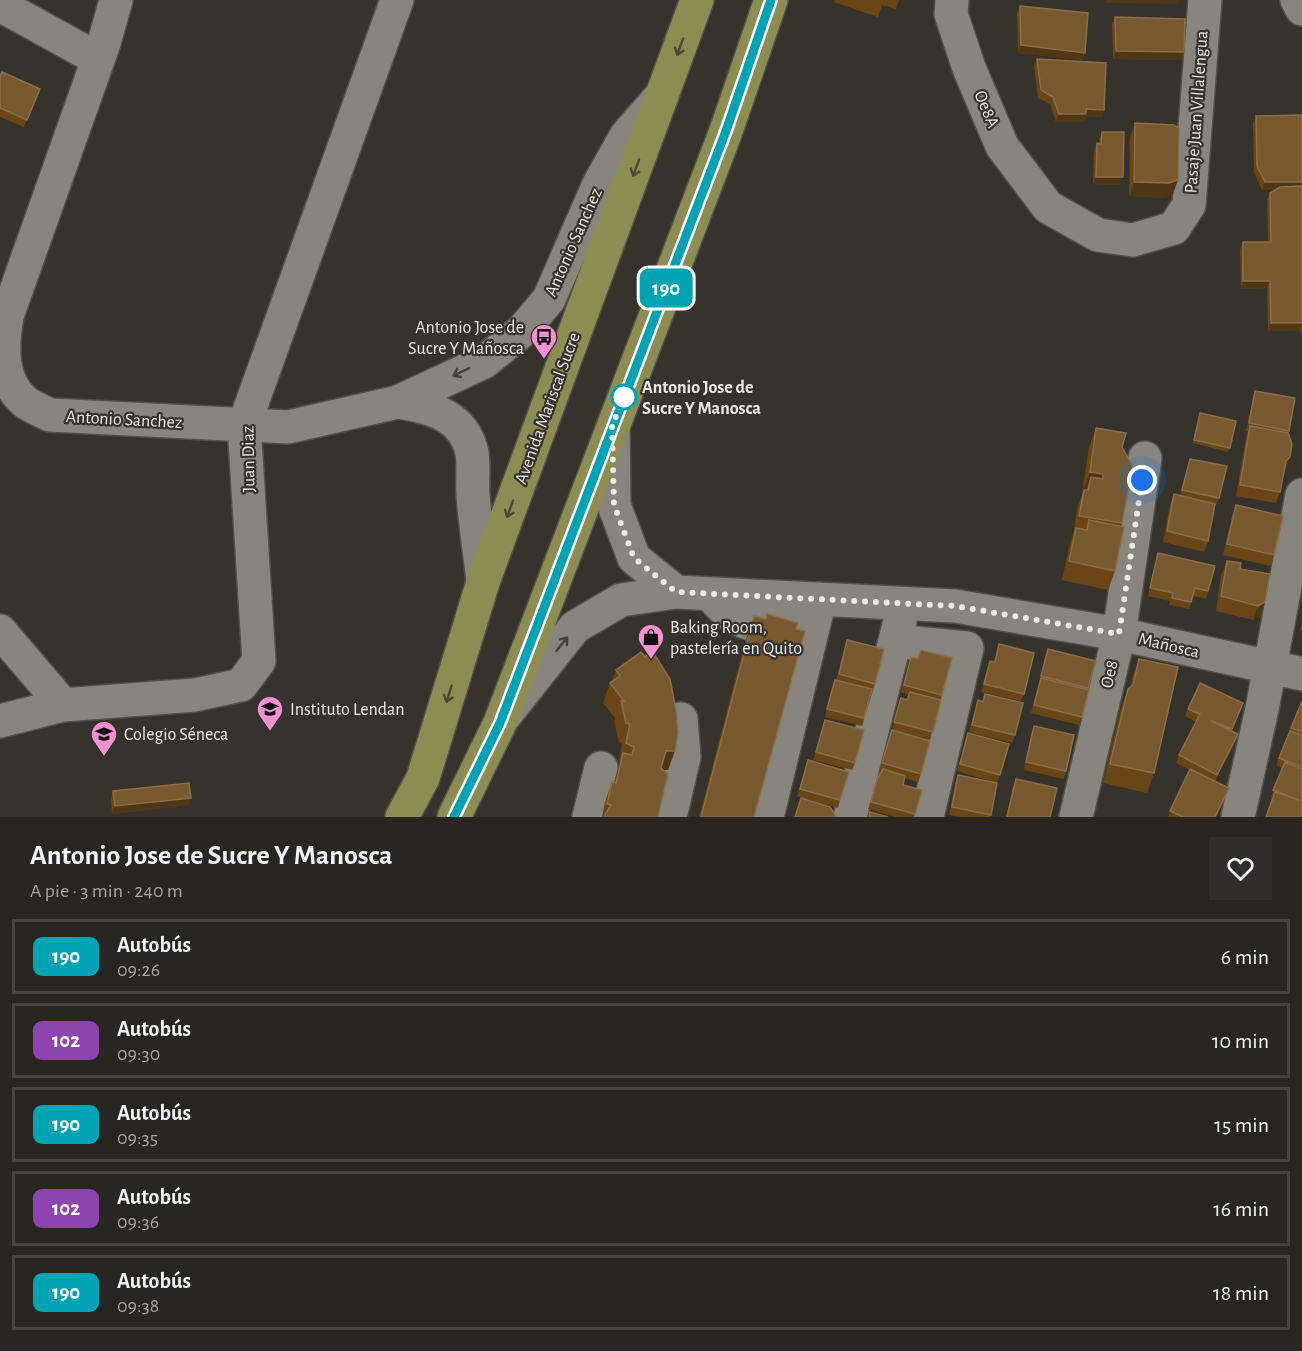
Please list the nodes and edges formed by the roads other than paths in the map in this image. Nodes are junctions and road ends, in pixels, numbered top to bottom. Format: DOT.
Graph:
graph roads {
  1 [pos="116,0"];
  2 [pos="397,0"];
  3 [pos="697,0"];
  4 [pos="771,0"];
  5 [pos="952,0"];
  6 [pos="1205,0"];
  7 [pos="1297,0"];
  8 [pos="0,5"];
  9 [pos="1302,9"];
  10 [pos="98,59"];
  11 [pos="663,94"];
  12 [pos="1048,207"];
  13 [pos="398,402"];
  14 [pos="244,425"];
  15 [pos="612,426"];
  16 [pos="1145,458"];
  17 [pos="1302,495"];
  18 [pos="483,582"];
  19 [pos="676,592"];
  20 [pos="710,594"];
  21 [pos="820,599"];
  22 [pos="904,603"];
  23 [pos="813,630"];
  24 [pos="0,631"];
  25 [pos="1119,634"];
  26 [pos="895,641"];
  27 [pos="1270,668"];
  28 [pos="1302,674"];
  29 [pos="63,705"];
  30 [pos="681,719"];
  31 [pos="0,721"];
  32 [pos="500,723"];
  33 [pos="601,768"];
  34 [pos="402,817"];
  35 [pos="454,817"];
  36 [pos="589,817"];
  37 [pos="670,817"];
  38 [pos="767,817"];
  39 [pos="850,817"];
  40 [pos="927,817"];
  41 [pos="1076,817"];
  42 [pos="1238,817"];
  1 -- 10 [label="street, Antonio Sanchez"];
  2 -- 14 [label="street, Juan Diaz"];
  3 -- 11 [label="main road, Avenida Mariscal Sucre, one-way"];
  4 -- 15 [label="main road"];
  5 -- 12 [label="street, Oe8A"];
  6 -- 12 [label="street, Pasaje Juan Villalengua"];
  7 -- 9 [label="street"];
  8 -- 10 [label="street"];
  10 -- 14 [label="street, Antonio Sanchez"];
  11 -- 13 [label="street, Antonio Sanchez, one-way"];
  11 -- 18 [label="main road, Avenida Mariscal Sucre, one-way"];
  13 -- 14 [label="street, Antonio Sanchez"];
  13 -- 18 [label="street, Antonio Sanchez"];
  14 -- 29 [label="street, Juan Diaz"];
  15 -- 19 [label="street"];
  15 -- 32 [label="main road"];
  16 -- 25 [label="street, Oe8"];
  17 -- 27 [label="street"];
  18 -- 34 [label="main road, Avenida Mariscal Sucre, one-way"];
  19 -- 20 [label="street, Mañosca"];
  32 -- 19 [label="street, Mañosca, one-way"];
  20 -- 21 [label="street, Mañosca"];
  20 -- 23 [label="street"];
  21 -- 22 [label="street, Mañosca"];
  21 -- 23 [label="street"];
  22 -- 25 [label="street, Mañosca"];
  22 -- 26 [label="street"];
  23 -- 38 [label="street"];
  24 -- 29 [label="street"];
  25 -- 27 [label="street, Mañosca"];
  25 -- 41 [label="street, Oe8"];
  26 -- 39 [label="street"];
  26 -- 40 [label="street"];
  27 -- 28 [label="street, Mañosca"];
  27 -- 42 [label="street"];
  29 -- 31 [label="street, Juan Diaz"];
  30 -- 37 [label="street"];
  32 -- 35 [label="main road"];
  33 -- 36 [label="street"];
}
